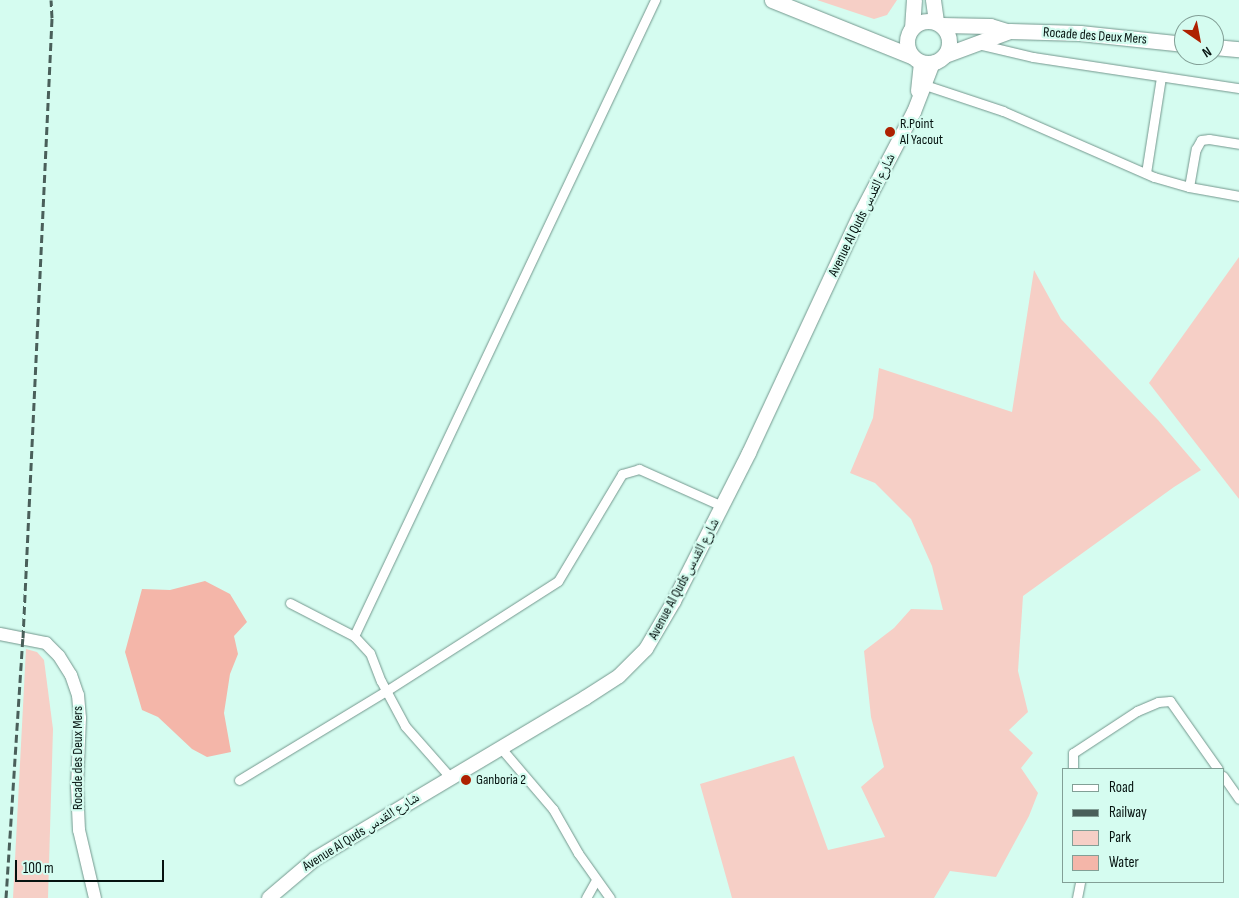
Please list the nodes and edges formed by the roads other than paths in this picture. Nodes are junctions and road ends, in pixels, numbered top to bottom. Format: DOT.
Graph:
graph roads {
  1 [pos="655,0"];
  2 [pos="772,0"];
  3 [pos="914,0"];
  4 [pos="933,0"];
  5 [pos="939,24"];
  6 [pos="1006,31"];
  7 [pos="855,32"];
  8 [pos="909,33"];
  9 [pos="975,43"];
  10 [pos="1174,43"];
  11 [pos="1224,47"];
  12 [pos="1239,49"];
  13 [pos="928,59"];
  14 [pos="1161,77"];
  15 [pos="925,85"];
  16 [pos="1239,88"];
  17 [pos="918,100"];
  18 [pos="1239,144"];
  19 [pos="1146,173"];
  20 [pos="1189,187"];
  21 [pos="1239,196"];
  22 [pos="722,506"];
  23 [pos="290,603"];
  24 [pos="0,634"];
  25 [pos="354,636"];
  26 [pos="386,691"];
  27 [pos="500,747"];
  28 [pos="1073,768"];
  29 [pos="1217,768"];
  30 [pos="450,777"];
  31 [pos="1224,777"];
  32 [pos="240,780"];
  33 [pos="1239,799"];
  34 [pos="596,880"];
  35 [pos="1080,883"];
  36 [pos="95,898"];
  37 [pos="269,898"];
  38 [pos="586,898"];
  39 [pos="610,898"];
  40 [pos="1077,898"];
  1 -- 25 [label="street"];
  2 -- 7 [label="highway"];
  3 -- 8 [label="highway"];
  4 -- 5 [label="highway"];
  5 -- 6 [label="highway, Rocade des Deux Mers"];
  5 -- 8 [label="highway"];
  5 -- 13 [label="highway"];
  6 -- 9 [label="highway, Rocade des Deux Mers"];
  6 -- 10 [label="highway, Rocade des Deux Mers"];
  7 -- 8 [label="highway"];
  7 -- 13 [label="highway"];
  8 -- 13 [label="highway"];
  9 -- 13 [label="highway, Rocade des Deux Mers"];
  9 -- 14 [label="street"];
  11 -- 12 [label="highway"];
  13 -- 15 [label="main road, Avenue Al Quds شارع القدس"];
  13 -- 17 [label="main road, Avenue Al Quds شارع القدس"];
  14 -- 16 [label="street"];
  14 -- 19 [label="street"];
  15 -- 17 [label="main road, Avenue Al Quds شارع القدس"];
  15 -- 19 [label="street"];
  17 -- 22 [label="main road, Avenue Al Quds شارع القدس"];
  18 -- 20 [label="street"];
  19 -- 20 [label="street"];
  20 -- 21 [label="street"];
  22 -- 26 [label="street"];
  22 -- 27 [label="main road, Avenue Al Quds شارع القدس"];
  23 -- 25 [label="street"];
  24 -- 36 [label="main road, Rocade des Deux Mers"];
  25 -- 26 [label="street"];
  26 -- 30 [label="street"];
  26 -- 32 [label="street"];
  27 -- 30 [label="main road, Avenue Al Quds شارع القدس"];
  27 -- 34 [label="street"];
  28 -- 29 [label="street"];
  30 -- 37 [label="main road, Avenue Al Quds شارع القدس"];
  31 -- 33 [label="street"];
  34 -- 38 [label="street"];
  34 -- 39 [label="street"];
  35 -- 40 [label="street"];
}
